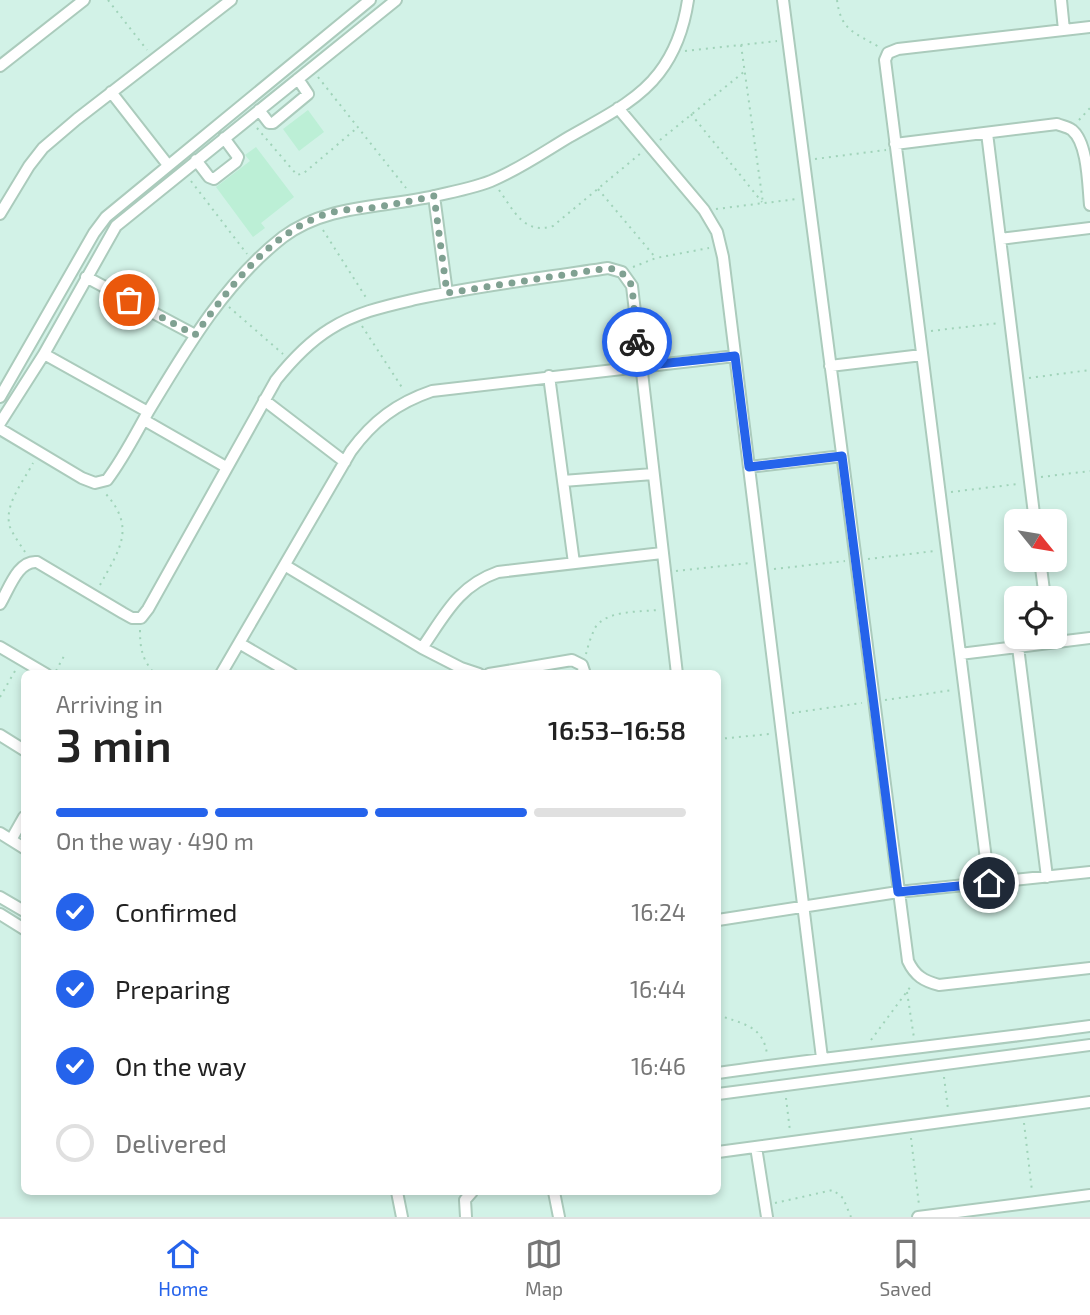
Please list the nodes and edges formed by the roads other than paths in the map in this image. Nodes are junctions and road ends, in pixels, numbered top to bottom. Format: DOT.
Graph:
graph roads {
  1 [pos="85,0"];
  2 [pos="231,0"];
  3 [pos="370,0"];
  4 [pos="396,0"];
  5 [pos="688,0"];
  6 [pos="783,0"];
  7 [pos="1061,0"];
  8 [pos="351,16"];
  9 [pos="1090,27"];
  10 [pos="360,29"];
  11 [pos="1064,30"];
  12 [pos="0,66"];
  13 [pos="298,79"];
  14 [pos="111,92"];
  15 [pos="618,108"];
  16 [pos="259,110"];
  17 [pos="987,133"];
  18 [pos="224,138"];
  19 [pos="896,146"];
  20 [pos="196,160"];
  21 [pos="168,165"];
  22 [pos="434,196"];
  23 [pos="1090,205"];
  24 [pos="0,214"];
  25 [pos="1090,228"];
  26 [pos="1000,239"];
  27 [pos="86,277"];
  28 [pos="447,293"];
  29 [pos="195,335"];
  30 [pos="44,354"];
  31 [pos="922,355"];
  32 [pos="735,356"];
  33 [pos="640,366"];
  34 [pos="830,366"];
  35 [pos="549,376"];
  36 [pos="0,397"];
  37 [pos="264,400"];
  38 [pos="146,416"];
  39 [pos="0,423"];
  40 [pos="0,429"];
  41 [pos="842,456"];
  42 [pos="345,462"];
  43 [pos="226,467"];
  44 [pos="749,467"];
  45 [pos="653,474"];
  46 [pos="563,481"];
  47 [pos="1033,509"];
  48 [pos="662,553"];
  49 [pos="574,563"];
  50 [pos="286,566"];
  51 [pos="0,604"];
  52 [pos="1090,638"];
  53 [pos="1067,639"];
  54 [pos="239,643"];
  55 [pos="0,647"];
  56 [pos="422,648"];
  57 [pos="1004,649"];
  58 [pos="1018,649"];
  59 [pos="960,654"];
  60 [pos="39,670"];
  61 [pos="223,670"];
  62 [pos="285,670"];
  63 [pos="467,670"];
  64 [pos="511,670"];
  65 [pos="584,670"];
  66 [pos="677,670"];
  67 [pos="0,735"];
  68 [pos="21,748"];
  69 [pos="21,822"];
  70 [pos="0,833"];
  71 [pos="11,840"];
  72 [pos="21,846"];
  73 [pos="1090,872"];
  74 [pos="1047,877"];
  75 [pos="989,883"];
  76 [pos="898,892"];
  77 [pos="0,897"];
  78 [pos="803,907"];
  79 [pos="21,909"];
  80 [pos="0,914"];
  81 [pos="721,920"];
  82 [pos="21,927"];
  83 [pos="1090,968"];
  84 [pos="1090,1027"];
  85 [pos="1090,1045"];
  86 [pos="822,1058"];
  87 [pos="721,1073"];
  88 [pos="721,1094"];
  89 [pos="1090,1102"];
  90 [pos="756,1147"];
  91 [pos="721,1152"];
  92 [pos="398,1195"];
  93 [pos="469,1195"];
  94 [pos="555,1195"];
  95 [pos="1090,1195"];
  96 [pos="766,1211"];
  97 [pos="954,1215"];
  98 [pos="402,1217"];
  99 [pos="466,1217"];
  100 [pos="559,1217"];
  101 [pos="919,1217"];
  1 -- 12 [label="street"];
  2 -- 14 [label="street"];
  3 -- 8 [label="street"];
  4 -- 10 [label="street"];
  5 -- 15 [label="street"];
  6 -- 34 [label="street"];
  7 -- 11 [label="street"];
  8 -- 10 [label="street"];
  8 -- 21 [label="street"];
  9 -- 11 [label="street"];
  10 -- 13 [label="street"];
  11 -- 19 [label="street"];
  13 -- 16 [label="street"];
  13 -- 16 [label="street"];
  14 -- 21 [label="street"];
  14 -- 24 [label="street"];
  15 -- 22 [label="street"];
  15 -- 32 [label="street"];
  16 -- 18 [label="street"];
  17 -- 19 [label="street"];
  17 -- 23 [label="street"];
  17 -- 26 [label="street"];
  18 -- 20 [label="street"];
  18 -- 20 [label="street"];
  19 -- 31 [label="street"];
  20 -- 27 [label="street"];
  21 -- 36 [label="street"];
  22 -- 28 [label="street"];
  22 -- 29 [label="street"];
  25 -- 26 [label="street"];
  26 -- 47 [label="street"];
  27 -- 29 [label="street"];
  27 -- 30 [label="street"];
  28 -- 33 [label="street"];
  28 -- 37 [label="street"];
  29 -- 38 [label="street"];
  30 -- 38 [label="street"];
  30 -- 39 [label="street"];
  31 -- 34 [label="street"];
  31 -- 59 [label="street"];
  32 -- 33 [label="street"];
  32 -- 44 [label="street"];
  33 -- 35 [label="street"];
  33 -- 45 [label="street"];
  34 -- 41 [label="street"];
  35 -- 42 [label="street"];
  35 -- 46 [label="street"];
  37 -- 42 [label="street"];
  37 -- 43 [label="street"];
  38 -- 40 [label="street"];
  38 -- 43 [label="street"];
  41 -- 44 [label="street"];
  41 -- 76 [label="street"];
  42 -- 50 [label="street"];
  43 -- 51 [label="street"];
  44 -- 78 [label="street"];
  45 -- 46 [label="street"];
  45 -- 48 [label="street"];
  46 -- 49 [label="street"];
  48 -- 49 [label="street"];
  48 -- 66 [label="street"];
  49 -- 56 [label="street"];
  50 -- 54 [label="street"];
  50 -- 56 [label="street"];
  52 -- 53 [label="street"];
  54 -- 61 [label="street"];
  54 -- 62 [label="street"];
  55 -- 60 [label="street"];
  56 -- 63 [label="street"];
  57 -- 59 [label="street"];
  58 -- 74 [label="street"];
  59 -- 75 [label="street"];
  64 -- 65 [label="street"];
  67 -- 68 [label="street"];
  69 -- 71 [label="street"];
  70 -- 71 [label="street"];
  71 -- 72 [label="street"];
  73 -- 74 [label="street"];
  74 -- 75 [label="street"];
  75 -- 76 [label="street"];
  76 -- 78 [label="street"];
  76 -- 83 [label="street"];
  77 -- 79 [label="street"];
  78 -- 81 [label="street"];
  78 -- 86 [label="street"];
  80 -- 82 [label="street"];
  84 -- 86 [label="street"];
  85 -- 88 [label="street"];
  86 -- 87 [label="street"];
  89 -- 90 [label="street"];
  90 -- 91 [label="street"];
  90 -- 96 [label="street"];
  92 -- 98 [label="street"];
  93 -- 99 [label="street"];
  94 -- 100 [label="street"];
  95 -- 97 [label="street"];
  97 -- 101 [label="street"];
}
